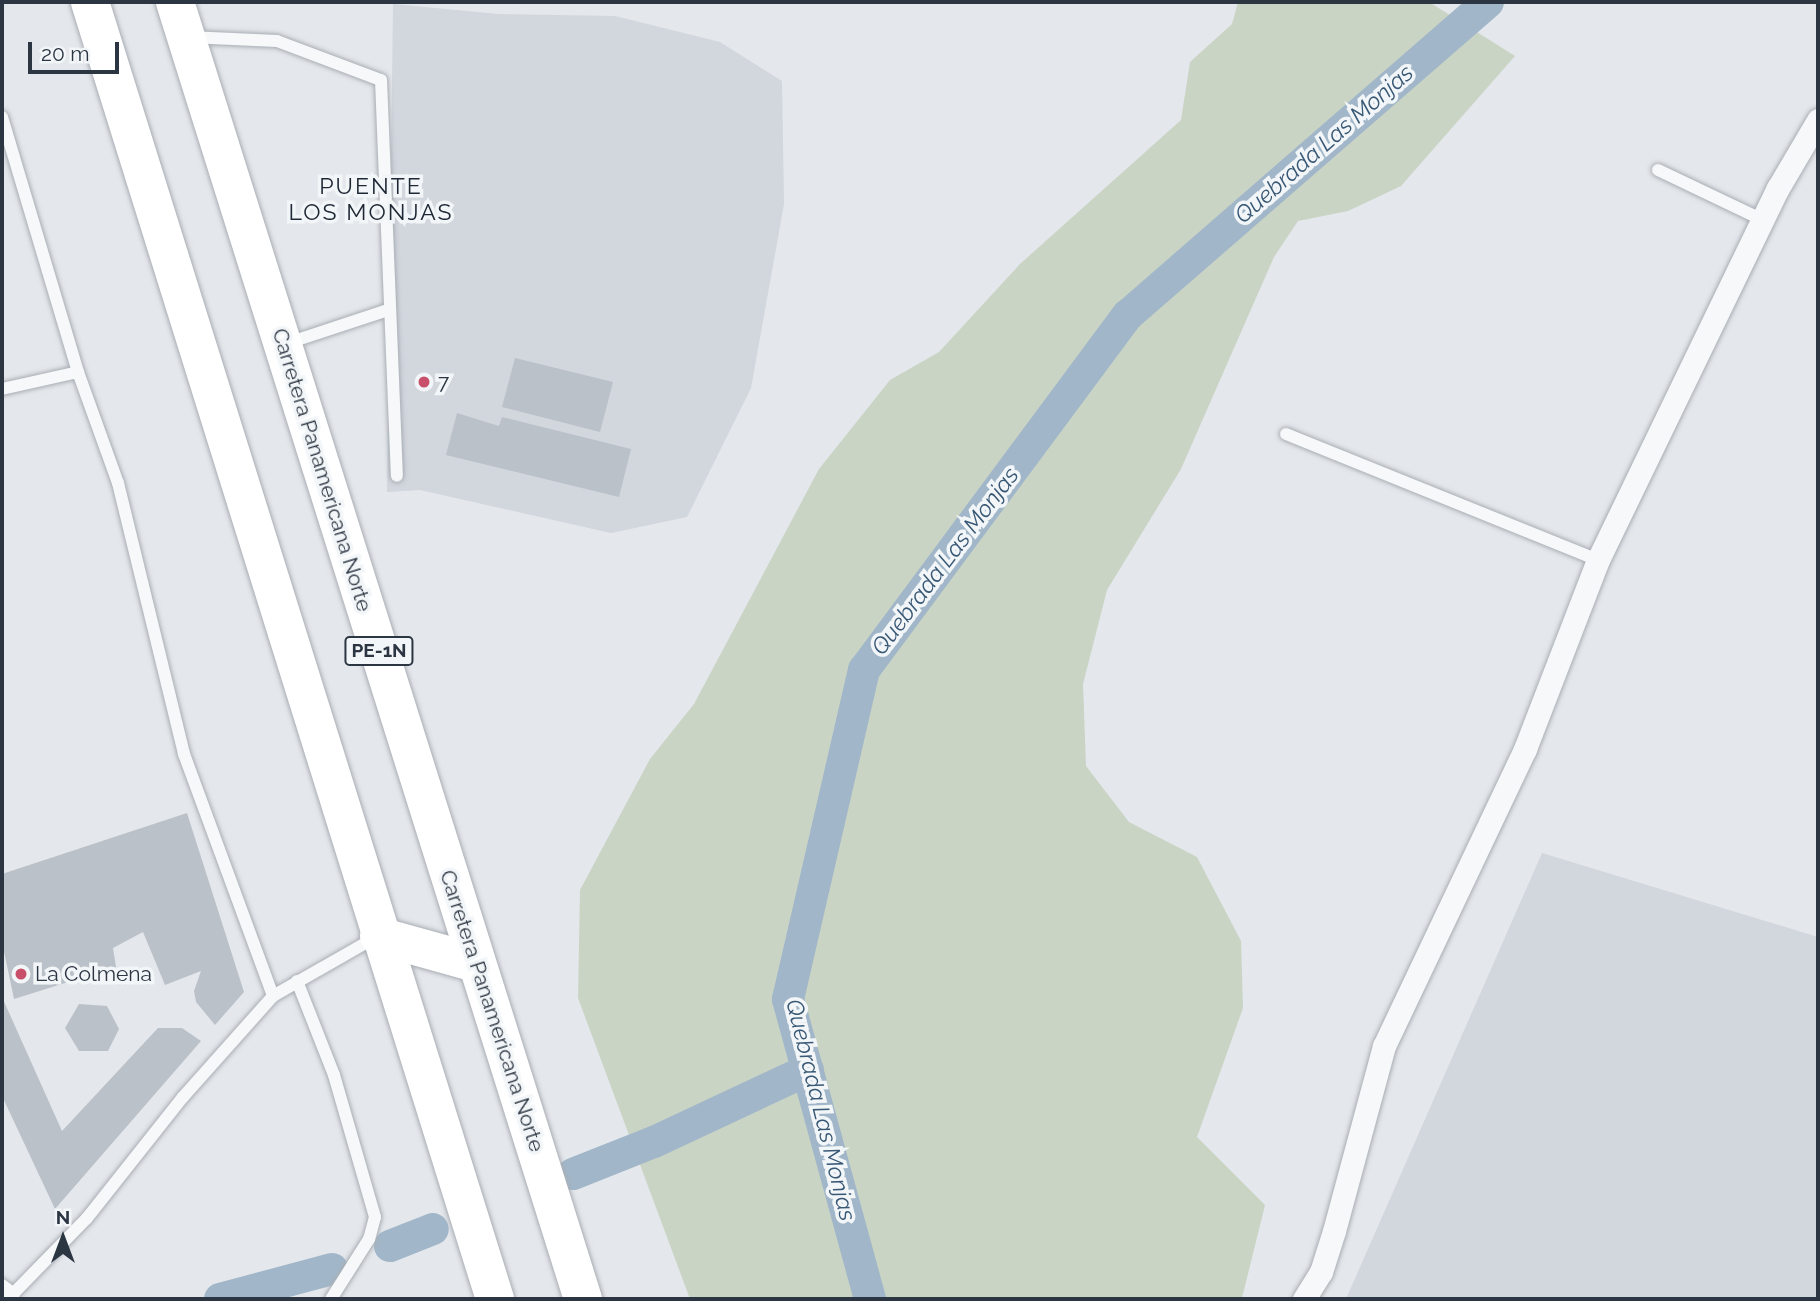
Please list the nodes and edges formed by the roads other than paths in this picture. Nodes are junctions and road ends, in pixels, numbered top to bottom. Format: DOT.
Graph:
graph roads {
  1 [pos="90,2"];
  2 [pos="180,19"];
  3 [pos="2,117"];
  4 [pos="1818,120"];
  5 [pos="1658,170"];
  6 [pos="1763,220"];
  7 [pos="388,310"];
  8 [pos="283,345"];
  9 [pos="78,372"];
  10 [pos="2,389"];
  11 [pos="1286,434"];
  12 [pos="397,476"];
  13 [pos="1598,560"];
  14 [pos="379,936"];
  15 [pos="476,963"];
  16 [pos="297,981"];
  17 [pos="273,996"];
  18 [pos="2,1285"];
  19 [pos="11,1297"];
  20 [pos="331,1299"];
  21 [pos="495,1299"];
  22 [pos="583,1299"];
  23 [pos="1304,1299"];
  1 -- 14 [label="highway"];
  2 -- 7 [label="lane"];
  2 -- 8 [label="highway, Carretera Panamericana Norte / PE-1N"];
  3 -- 9 [label="lane"];
  4 -- 6 [label="street"];
  5 -- 6 [label="lane"];
  6 -- 13 [label="street"];
  7 -- 8 [label="lane"];
  7 -- 12 [label="lane"];
  8 -- 15 [label="highway, Carretera Panamericana Norte / PE-1N"];
  9 -- 10 [label="lane"];
  9 -- 17 [label="lane"];
  11 -- 13 [label="lane"];
  13 -- 23 [label="street"];
  14 -- 15 [label="highway"];
  14 -- 16 [label="lane"];
  14 -- 21 [label="highway"];
  15 -- 22 [label="highway, Carretera Panamericana Norte / PE-1N"];
  16 -- 17 [label="lane"];
  16 -- 20 [label="lane"];
  17 -- 19 [label="lane"];
  18 -- 19 [label="lane"];
}
